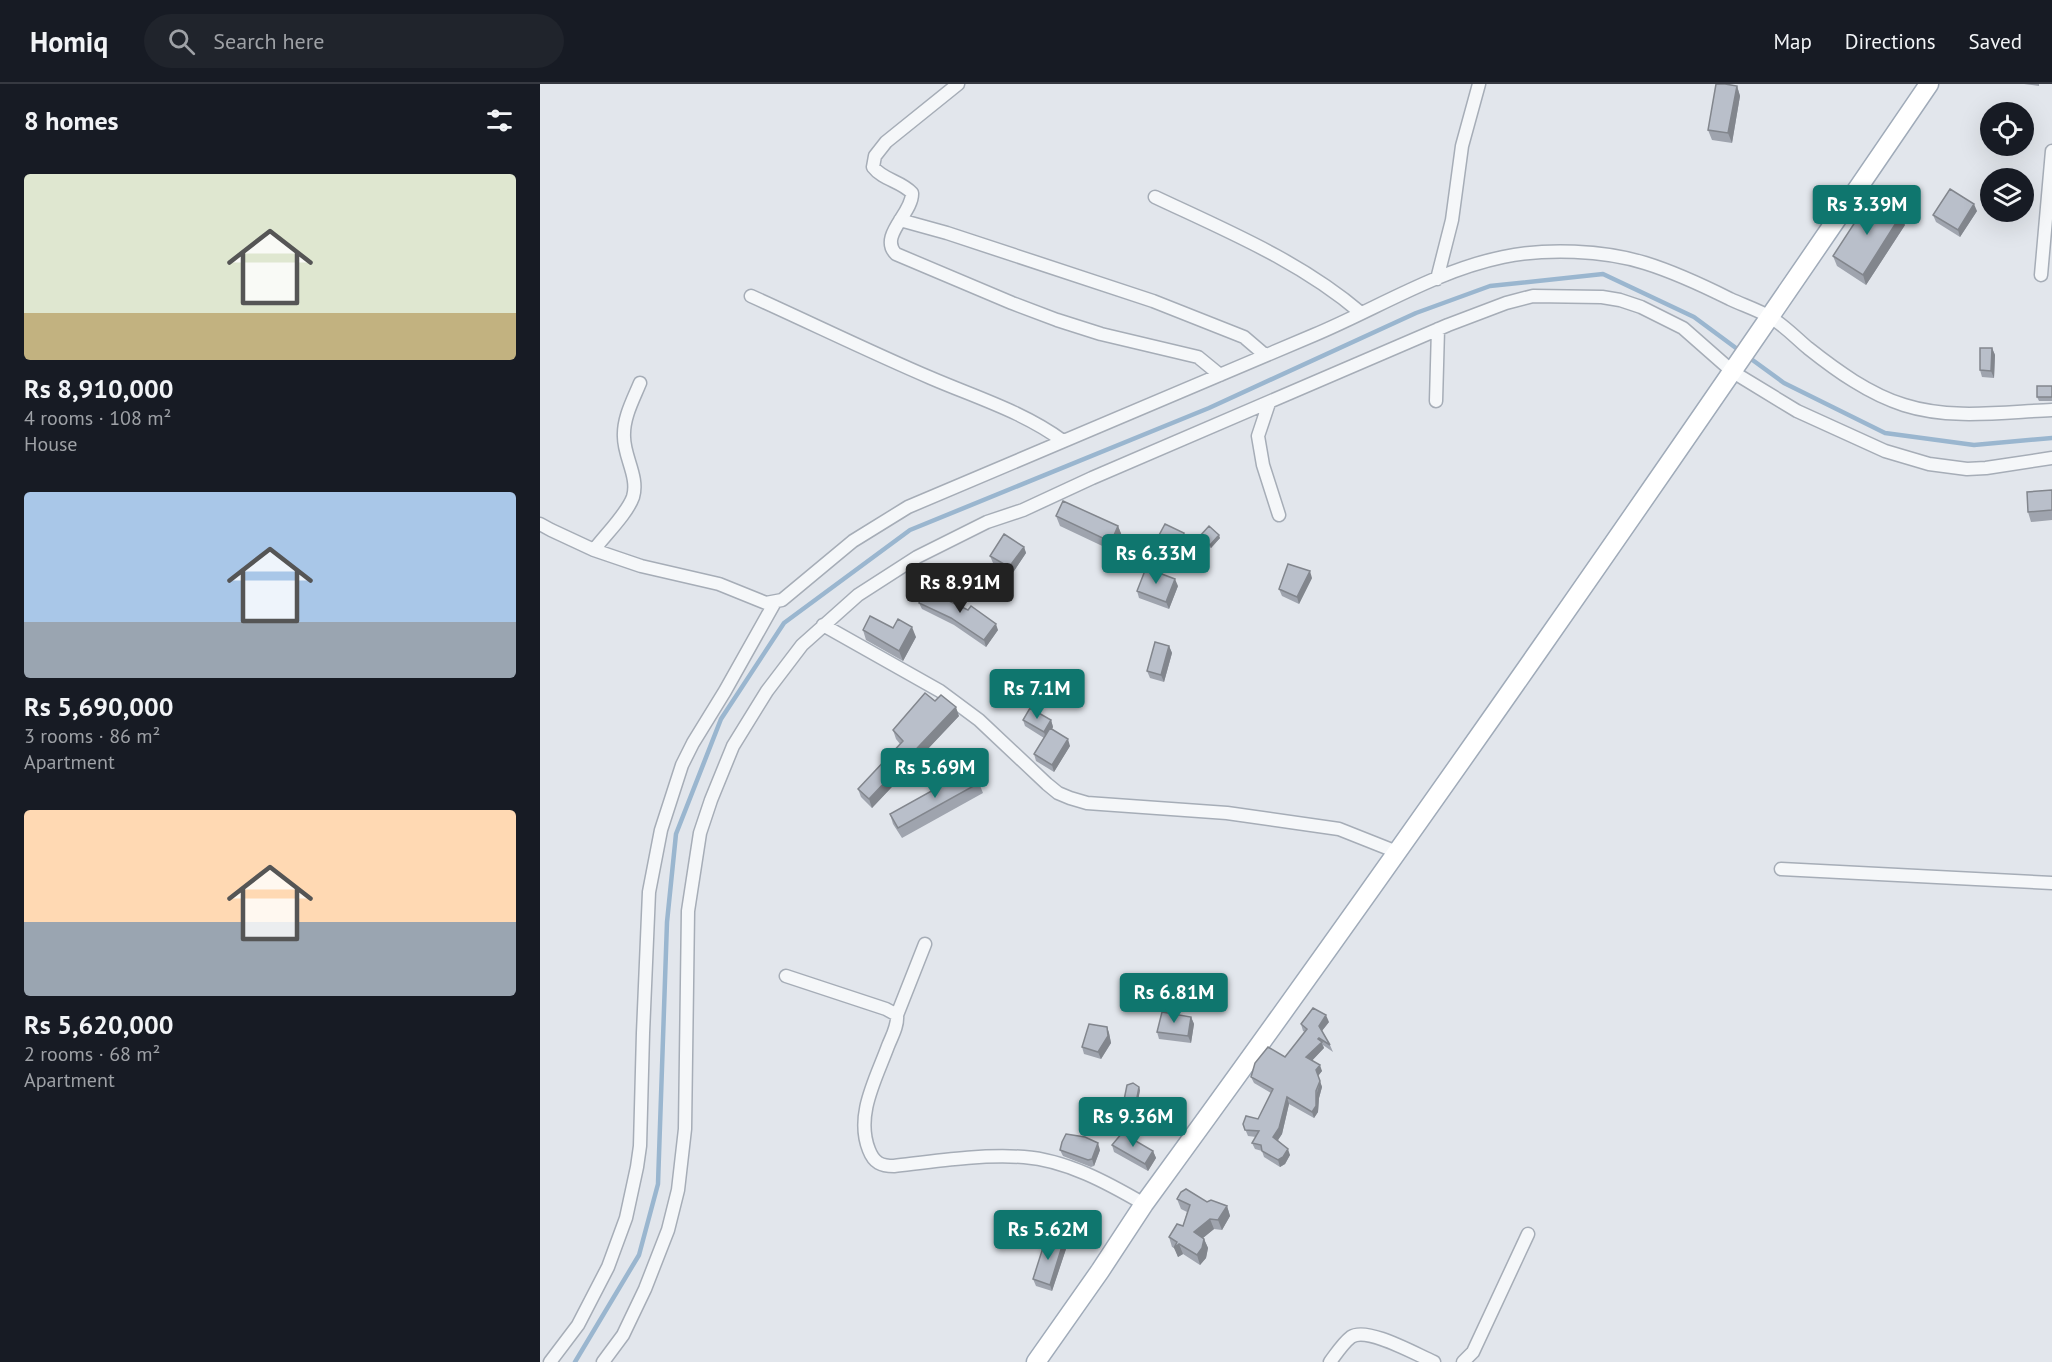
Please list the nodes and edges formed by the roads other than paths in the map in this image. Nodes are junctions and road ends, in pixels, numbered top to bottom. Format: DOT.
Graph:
graph roads {
  1 [pos="958,84"];
  2 [pos="1479,84"];
  3 [pos="1929,84"];
  4 [pos="2052,152"];
  5 [pos="1155,197"];
  6 [pos="900,220"];
  7 [pos="2041,276"];
  8 [pos="1437,279"];
  9 [pos="751,296"];
  10 [pos="1361,313"];
  11 [pos="1771,318"];
  12 [pos="1438,329"];
  13 [pos="1264,355"];
  14 [pos="1738,365"];
  15 [pos="1220,375"];
  16 [pos="640,383"];
  17 [pos="1436,401"];
  18 [pos="1269,403"];
  19 [pos="2052,410"];
  20 [pos="1063,441"];
  21 [pos="2052,458"];
  22 [pos="1279,515"];
  23 [pos="540,524"];
  24 [pos="594,549"];
  25 [pos="775,602"];
  26 [pos="823,625"];
  27 [pos="1397,852"];
  28 [pos="1780,869"];
  29 [pos="2052,883"];
  30 [pos="925,944"];
  31 [pos="786,976"];
  32 [pos="897,1015"];
  33 [pos="1144,1204"];
  34 [pos="1528,1234"];
  35 [pos="1041,1360"];
  36 [pos="550,1362"];
  37 [pos="603,1362"];
  38 [pos="1330,1362"];
  39 [pos="1434,1362"];
  40 [pos="1463,1362"];
  1 -- 6 [label="street"];
  2 -- 8 [label="street"];
  3 -- 11 [label="main road"];
  4 -- 7 [label="street"];
  5 -- 10 [label="street"];
  6 -- 13 [label="street"];
  6 -- 15 [label="street"];
  8 -- 10 [label="street"];
  8 -- 11 [label="street"];
  9 -- 20 [label="street"];
  10 -- 13 [label="street"];
  11 -- 14 [label="main road"];
  11 -- 19 [label="street"];
  12 -- 14 [label="street"];
  12 -- 17 [label="street"];
  12 -- 18 [label="street"];
  13 -- 15 [label="street"];
  14 -- 21 [label="street"];
  14 -- 27 [label="main road"];
  15 -- 20 [label="street"];
  16 -- 24 [label="street"];
  18 -- 22 [label="street"];
  18 -- 26 [label="street"];
  20 -- 25 [label="street"];
  23 -- 24 [label="street"];
  24 -- 25 [label="street"];
  25 -- 36 [label="street"];
  26 -- 27 [label="street"];
  26 -- 37 [label="street"];
  27 -- 33 [label="main road"];
  28 -- 29 [label="street"];
  30 -- 32 [label="street"];
  31 -- 32 [label="street"];
  32 -- 33 [label="street"];
  33 -- 35 [label="main road"];
  34 -- 40 [label="street"];
  38 -- 39 [label="street"];
}
